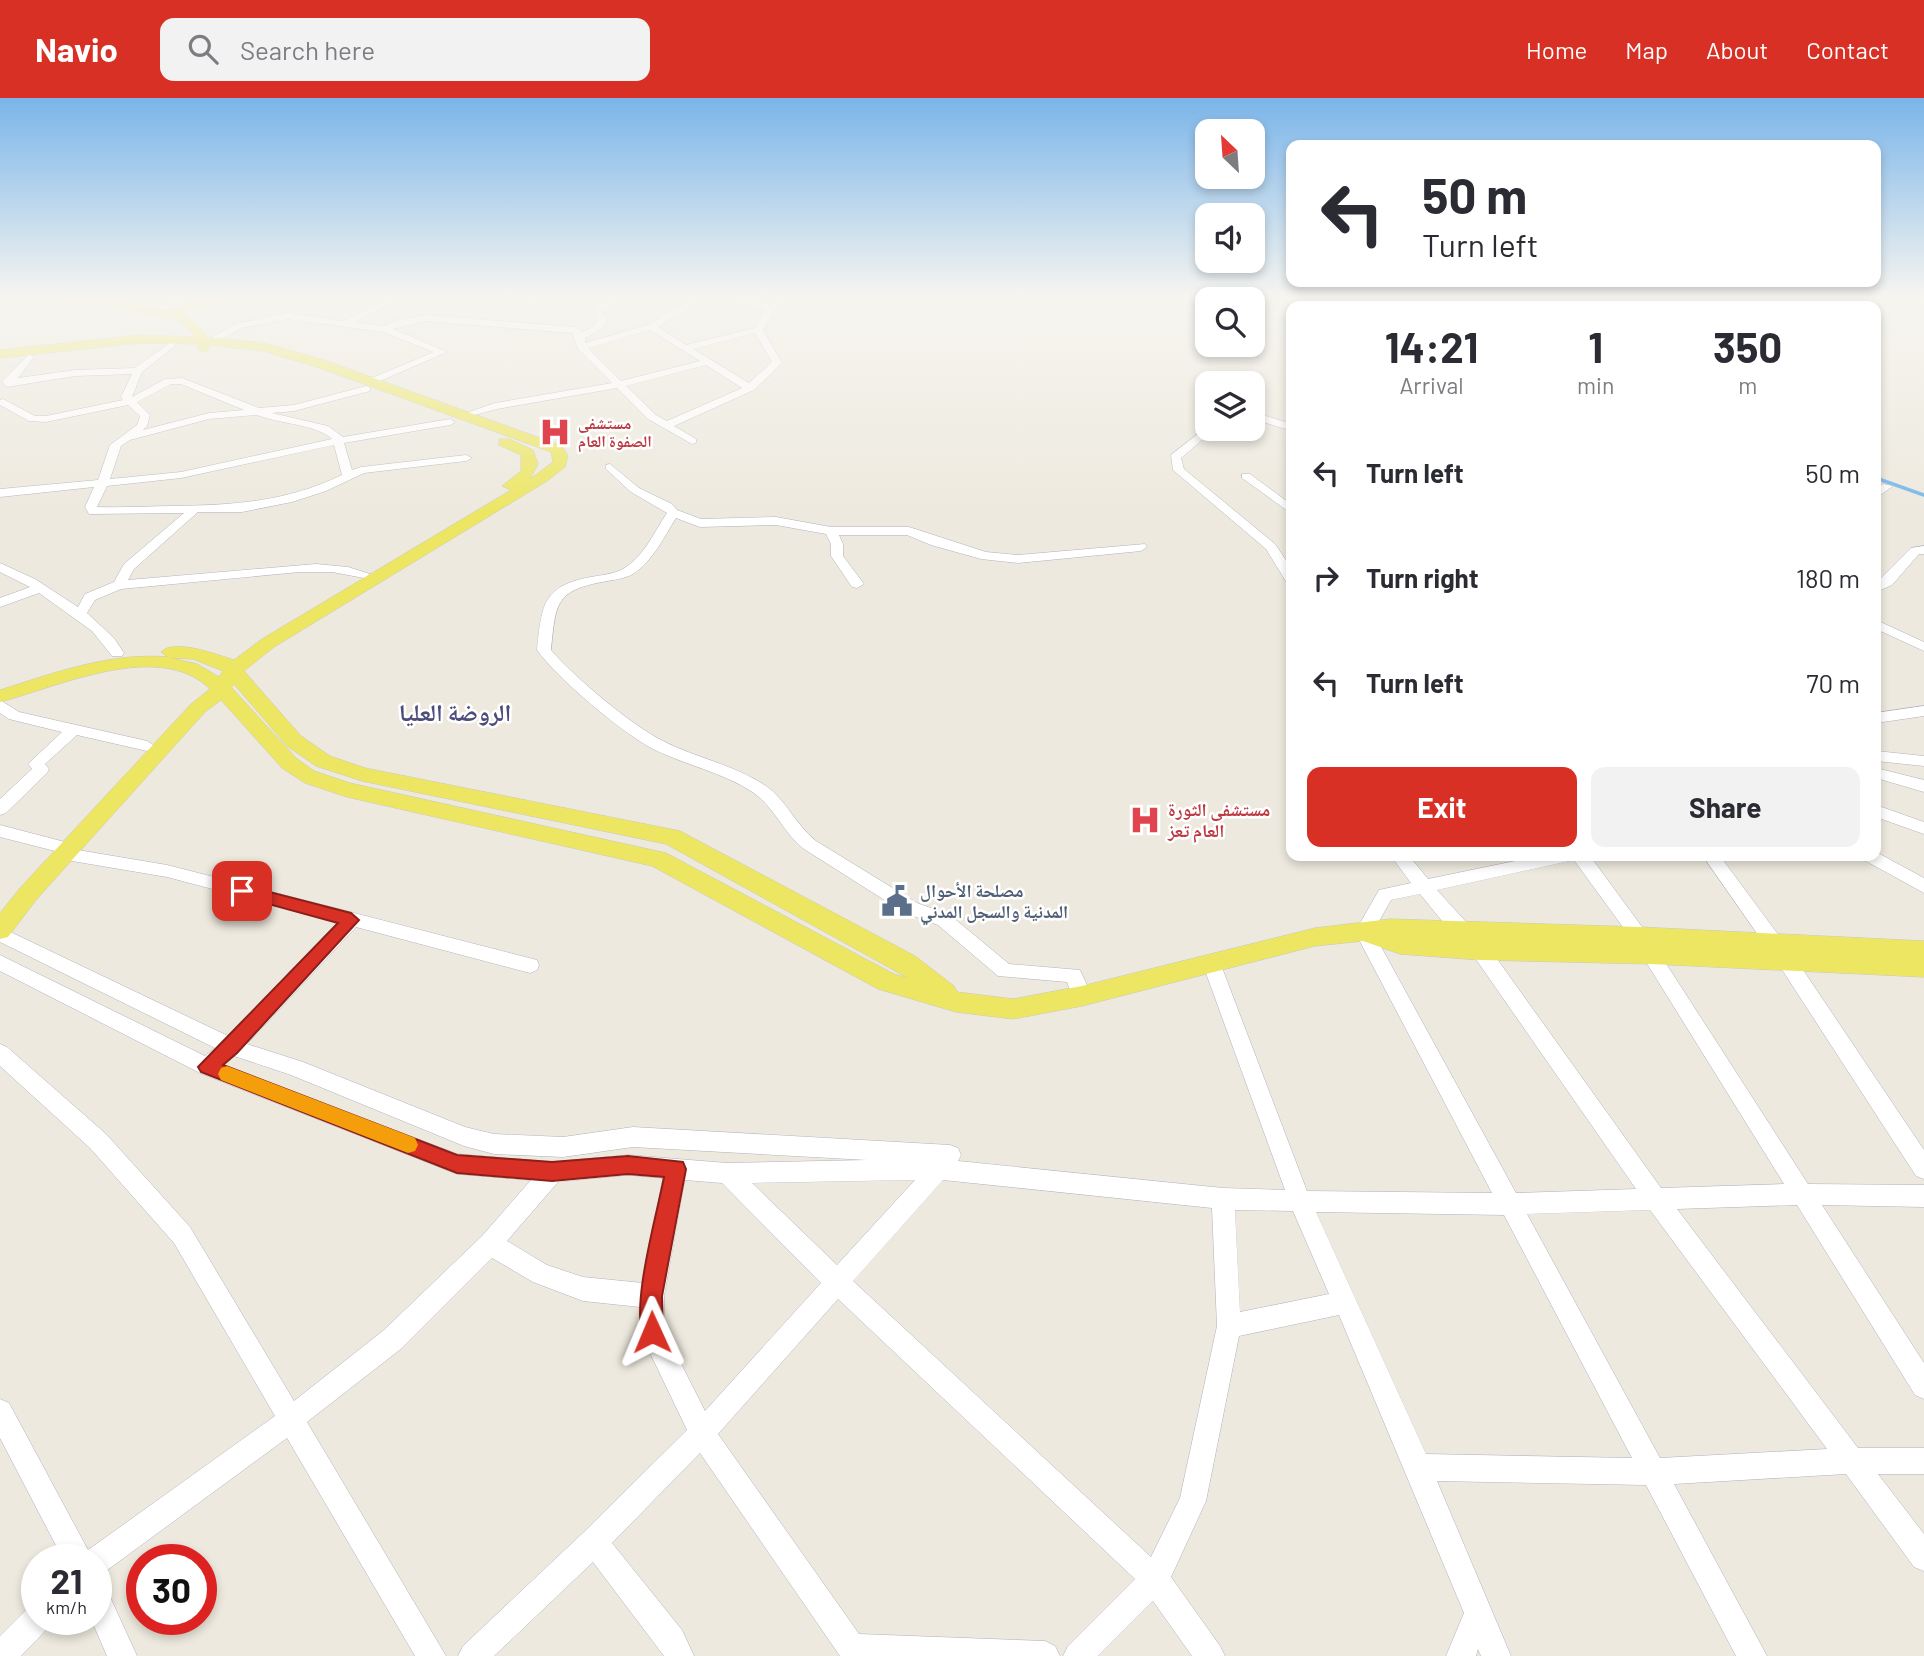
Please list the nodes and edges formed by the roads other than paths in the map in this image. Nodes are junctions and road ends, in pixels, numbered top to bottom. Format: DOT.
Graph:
graph roads {
  1 [pos="18,369"];
  2 [pos="141,369"];
  3 [pos="329,369"];
  4 [pos="405,369"];
  5 [pos="604,369"];
  6 [pos="682,369"];
  7 [pos="719,369"];
  8 [pos="771,369"];
  9 [pos="138,371"];
  10 [pos="7,382"];
  11 [pos="368,385"];
  12 [pos="618,385"];
  13 [pos="750,388"];
  14 [pos="131,401"];
  15 [pos="2,404"];
  16 [pos="264,412"];
  17 [pos="457,419"];
  18 [pos="1265,419"];
  19 [pos="667,425"];
  20 [pos="1286,426"];
  21 [pos="126,439"];
  22 [pos="337,441"];
  23 [pos="692,441"];
  24 [pos="1195,441"];
  25 [pos="466,458"];
  26 [pos="610,467"];
  27 [pos="1246,476"];
  28 [pos="348,477"];
  29 [pos="103,482"];
  30 [pos="1887,486"];
  31 [pos="1881,490"];
  32 [pos="0,493"];
  33 [pos="1286,506"];
  34 [pos="194,510"];
  35 [pos="673,513"];
  36 [pos="831,531"];
  37 [pos="1142,547"];
  38 [pos="1924,550"];
  39 [pos="0,567"];
  40 [pos="1286,571"];
  41 [pos="364,574"];
  42 [pos="857,584"];
  43 [pos="118,585"];
  44 [pos="1881,585"];
  45 [pos="38,589"];
  46 [pos="0,603"];
  47 [pos="80,614"];
  48 [pos="1881,626"];
  49 [pos="1924,647"];
  50 [pos="117,653"];
  51 [pos="222,676"];
  52 [pos="0,687"];
  53 [pos="0,696"];
  54 [pos="0,705"];
  55 [pos="1924,711"];
  56 [pos="1881,717"];
  57 [pos="75,729"];
  58 [pos="147,746"];
  59 [pos="1881,757"];
  60 [pos="1924,761"];
  61 [pos="1881,774"];
  62 [pos="1924,786"];
  63 [pos="0,809"];
  64 [pos="1881,813"];
  65 [pos="1924,828"];
  66 [pos="0,831"];
  67 [pos="63,850"];
  68 [pos="1403,861"];
  69 [pos="1510,861"];
  70 [pos="1585,861"];
  71 [pos="1715,861"];
  72 [pos="1879,861"];
  73 [pos="1425,886"];
  74 [pos="1924,886"];
  75 [pos="0,907"];
  76 [pos="351,920"];
  77 [pos="0,932"];
  78 [pos="1364,932"];
  79 [pos="1462,933"];
  80 [pos="1645,945"];
  81 [pos="1480,950"];
  82 [pos="1781,952"];
  83 [pos="1920,956"];
  84 [pos="0,962"];
  85 [pos="530,965"];
  86 [pos="1213,965"];
  87 [pos="1083,996"];
  88 [pos="231,1047"];
  89 [pos="0,1053"];
  90 [pos="207,1067"];
  91 [pos="676,1169"];
  92 [pos="940,1169"];
  93 [pos="1924,1169"];
  94 [pos="552,1171"];
  95 [pos="727,1173"];
  96 [pos="1800,1194"];
  97 [pos="1924,1196"];
  98 [pos="1655,1198"];
  99 [pos="1223,1199"];
  100 [pos="1300,1201"];
  101 [pos="1511,1204"];
  102 [pos="490,1244"];
  103 [pos="838,1283"];
  104 [pos="652,1296"];
  105 [pos="1346,1302"];
  106 [pos="1229,1326"];
  107 [pos="1924,1386"];
  108 [pos="0,1412"];
  109 [pos="290,1420"];
  110 [pos="702,1433"];
  111 [pos="1852,1461"];
  112 [pos="1924,1461"];
  113 [pos="1418,1468"];
  114 [pos="1653,1472"];
  115 [pos="594,1542"];
  116 [pos="70,1544"];
  117 [pos="112,1549"];
  118 [pos="1924,1557"];
  119 [pos="1155,1579"];
  120 [pos="1478,1614"];
  121 [pos="112,1634"];
  122 [pos="21,1635"];
  123 [pos="855,1652"];
  124 [pos="1,1656"];
  125 [pos="122,1656"];
  126 [pos="431,1656"];
  127 [pos="473,1656"];
  128 [pos="680,1656"];
  129 [pos="1045,1656"];
  130 [pos="1078,1656"];
  131 [pos="1210,1656"];
  132 [pos="1461,1656"];
  133 [pos="1496,1656"];
  134 [pos="1752,1656"];
  1 -- 10 [label="street"];
  2 -- 9 [label="street"];
  3 -- 11 [label="main road"];
  4 -- 11 [label="street"];
  5 -- 12 [label="street"];
  6 -- 12 [label="street"];
  7 -- 13 [label="street"];
  8 -- 13 [label="street"];
  9 -- 10 [label="street"];
  9 -- 14 [label="street"];
  10 -- 15 [label="street"];
  11 -- 16 [label="street"];
  11 -- 17 [label="main road"];
  12 -- 17 [label="street"];
  12 -- 19 [label="street"];
  13 -- 19 [label="street"];
  14 -- 15 [label="street"];
  14 -- 16 [label="street"];
  14 -- 21 [label="street"];
  16 -- 21 [label="street"];
  16 -- 22 [label="street"];
  17 -- 22 [label="street"];
  17 -- 41 [label="main road"];
  17 -- 51 [label="main road"];
  18 -- 20 [label="street"];
  19 -- 23 [label="street"];
  21 -- 29 [label="street"];
  22 -- 28 [label="street"];
  22 -- 29 [label="street"];
  24 -- 40 [label="street"];
  25 -- 28 [label="street"];
  26 -- 35 [label="street"];
  27 -- 33 [label="street"];
  28 -- 34 [label="street"];
  29 -- 32 [label="street"];
  29 -- 34 [label="street"];
  30 -- 31 [label="street"];
  34 -- 43 [label="street"];
  35 -- 36 [label="street"];
  35 -- 87 [label="street"];
  36 -- 37 [label="street"];
  36 -- 42 [label="street"];
  38 -- 44 [label="street"];
  39 -- 45 [label="street"];
  41 -- 43 [label="street"];
  41 -- 51 [label="main road"];
  43 -- 47 [label="street"];
  45 -- 46 [label="street"];
  45 -- 47 [label="street"];
  47 -- 50 [label="street"];
  48 -- 49 [label="street"];
  50 -- 51 [label="main road"];
  50 -- 52 [label="main road"];
  51 -- 53 [label="main road"];
  51 -- 58 [label="main road"];
  51 -- 67 [label="main road"];
  51 -- 87 [label="main road"];
  54 -- 57 [label="street"];
  55 -- 56 [label="street"];
  57 -- 58 [label="street"];
  57 -- 63 [label="street"];
  58 -- 67 [label="main road"];
  59 -- 60 [label="street"];
  61 -- 62 [label="street"];
  64 -- 65 [label="street"];
  66 -- 67 [label="street"];
  67 -- 75 [label="main road"];
  67 -- 76 [label="street"];
  67 -- 77 [label="main road"];
  68 -- 73 [label="street"];
  69 -- 73 [label="street"];
  70 -- 80 [label="street"];
  71 -- 82 [label="street"];
  72 -- 74 [label="street"];
  73 -- 78 [label="street"];
  73 -- 79 [label="street"];
  76 -- 85 [label="street"];
  76 -- 88 [label="street"];
  77 -- 88 [label="street"];
  78 -- 79 [label="main road"];
  78 -- 81 [label="main road"];
  78 -- 86 [label="main road"];
  78 -- 101 [label="street"];
  79 -- 80 [label="main road"];
  79 -- 81 [label="street"];
  80 -- 81 [label="main road"];
  80 -- 82 [label="main road"];
  80 -- 96 [label="street"];
  81 -- 98 [label="street"];
  82 -- 83 [label="main road"];
  82 -- 93 [label="street"];
  84 -- 90 [label="street"];
  86 -- 87 [label="main road"];
  86 -- 100 [label="street"];
  88 -- 90 [label="street"];
  88 -- 92 [label="street"];
  89 -- 109 [label="street"];
  90 -- 94 [label="street"];
  91 -- 94 [label="street"];
  91 -- 95 [label="street"];
  91 -- 104 [label="street"];
  92 -- 95 [label="street"];
  92 -- 99 [label="street"];
  92 -- 103 [label="street"];
  94 -- 102 [label="street"];
  95 -- 103 [label="street"];
  96 -- 97 [label="street"];
  96 -- 98 [label="street"];
  96 -- 107 [label="street"];
  98 -- 101 [label="street"];
  98 -- 111 [label="street"];
  99 -- 100 [label="street"];
  99 -- 106 [label="street"];
  100 -- 101 [label="street"];
  100 -- 105 [label="street"];
  101 -- 114 [label="street"];
  102 -- 104 [label="street"];
  102 -- 109 [label="street"];
  103 -- 110 [label="street"];
  103 -- 119 [label="street"];
  104 -- 110 [label="street"];
  105 -- 106 [label="street"];
  105 -- 113 [label="street"];
  106 -- 119 [label="street"];
  108 -- 116 [label="street"];
  109 -- 117 [label="street"];
  109 -- 126 [label="street"];
  110 -- 115 [label="street"];
  110 -- 123 [label="street"];
  111 -- 112 [label="street"];
  111 -- 114 [label="street"];
  111 -- 118 [label="street"];
  113 -- 114 [label="street"];
  113 -- 120 [label="street"];
  114 -- 134 [label="street"];
  115 -- 127 [label="street"];
  115 -- 128 [label="street"];
  119 -- 130 [label="street"];
  119 -- 131 [label="street"];
  120 -- 132 [label="street"];
  120 -- 133 [label="street"];
  121 -- 125 [label="street"];
  122 -- 124 [label="street"];
  123 -- 129 [label="street"];
}
